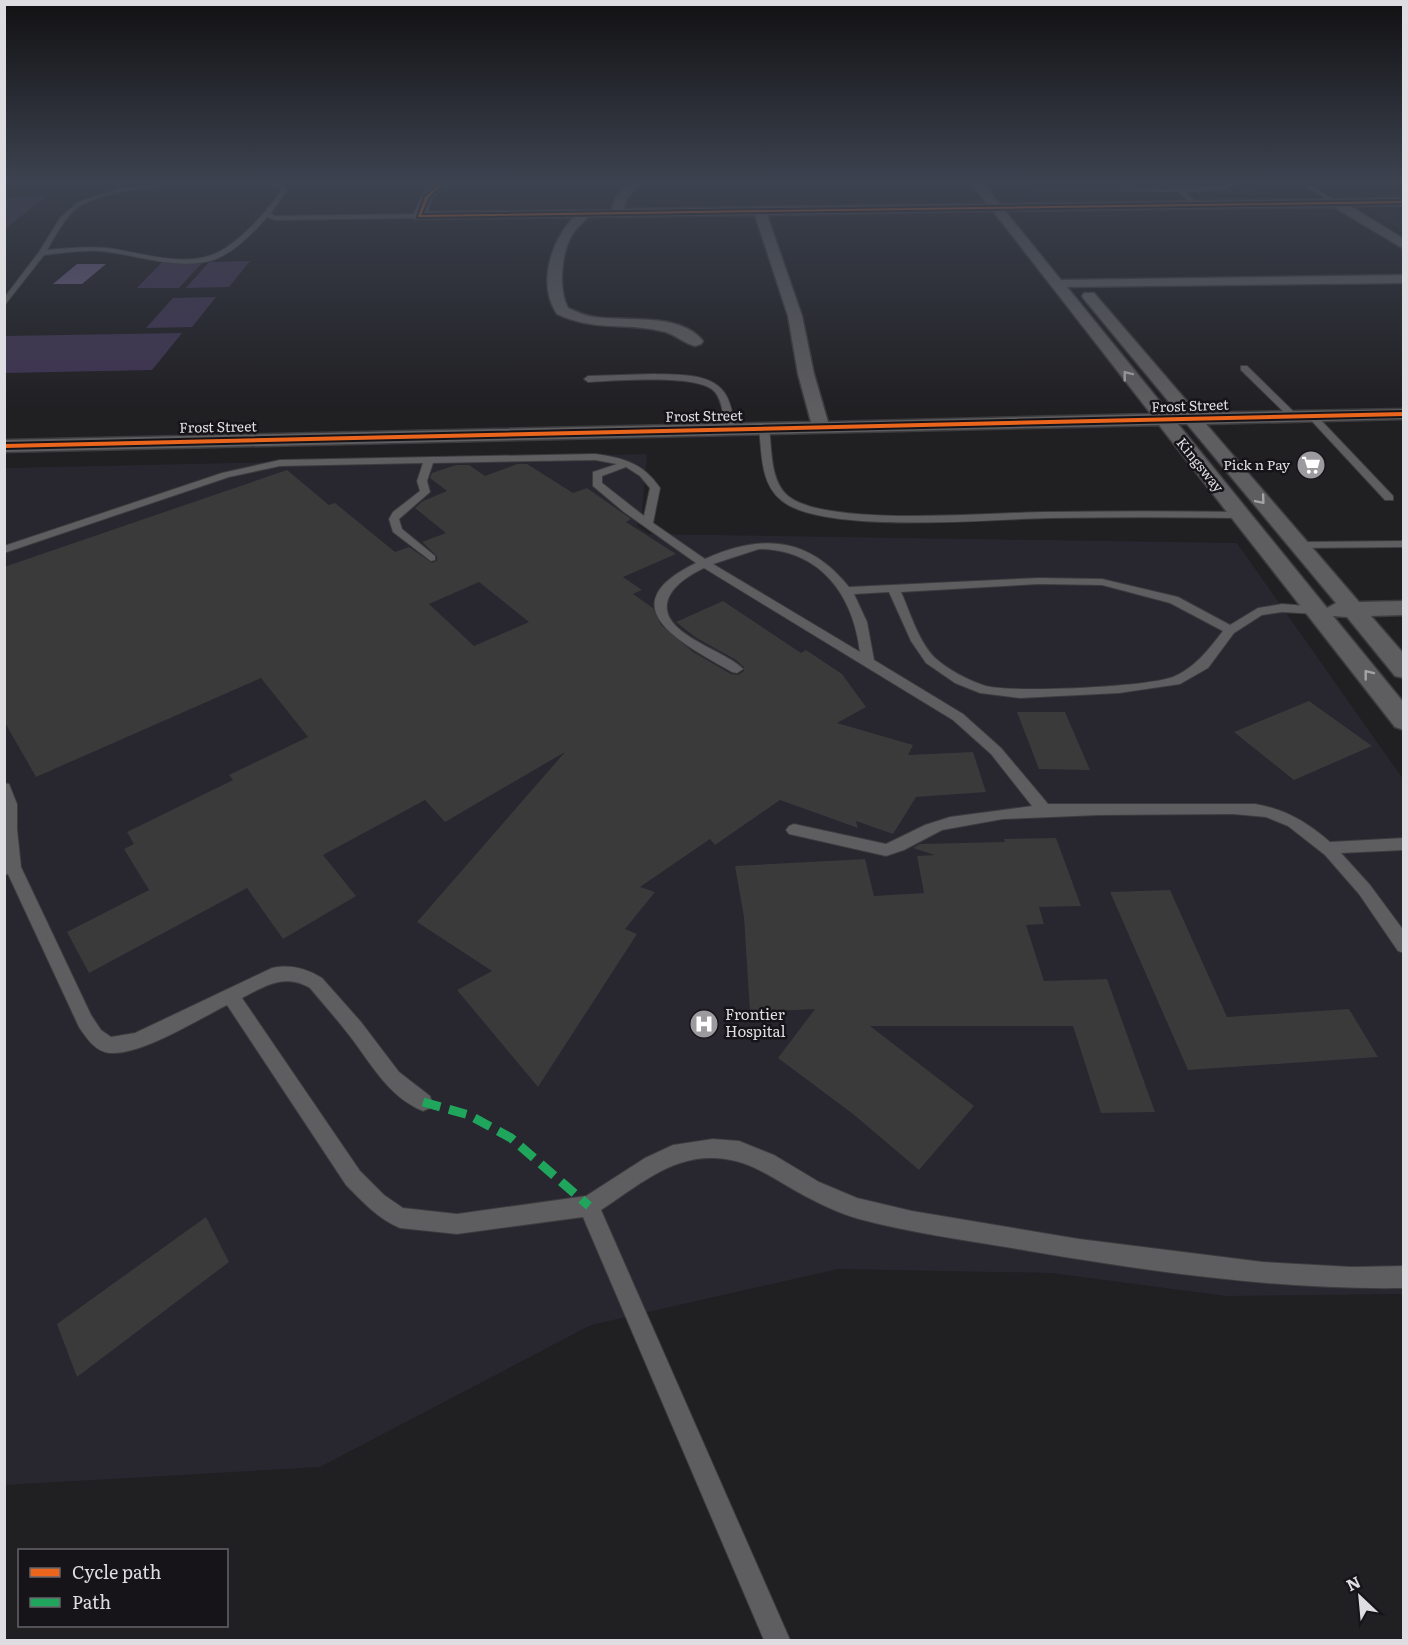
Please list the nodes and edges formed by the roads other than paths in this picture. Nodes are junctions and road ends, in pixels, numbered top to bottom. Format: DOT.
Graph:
graph roads {
  1 [pos="38,258"];
  2 [pos="167,258"];
  3 [pos="210,258"];
  4 [pos="558,258"];
  5 [pos="777,258"];
  6 [pos="1036,258"];
  7 [pos="1058,258"];
  8 [pos="1404,279"];
  9 [pos="1057,283"];
  10 [pos="1078,283"];
  11 [pos="6,303"];
  12 [pos="695,341"];
  13 [pos="1244,368"];
  14 [pos="588,379"];
  15 [pos="1404,414"];
  16 [pos="1312,416"];
  17 [pos="1294,417"];
  18 [pos="1193,419"];
  19 [pos="1163,420"];
  20 [pos="820,427"];
  21 [pos="764,428"];
  22 [pos="731,429"];
  23 [pos="4,446"];
  24 [pos="429,461"];
  25 [pos="628,463"];
  26 [pos="1389,498"];
  27 [pos="1240,515"];
  28 [pos="648,523"];
  29 [pos="1404,544"];
  30 [pos="1299,545"];
  31 [pos="4,550"];
  32 [pos="431,558"];
  33 [pos="704,563"];
  34 [pos="894,590"];
  35 [pos="846,591"];
  36 [pos="1404,608"];
  37 [pos="1351,609"];
  38 [pos="1317,610"];
  39 [pos="1230,630"];
  40 [pos="868,663"];
  41 [pos="737,669"];
  42 [pos="1404,670"];
  43 [pos="1404,721"];
  44 [pos="4,788"];
  45 [pos="1044,810"];
  46 [pos="794,830"];
  47 [pos="1404,844"];
  48 [pos="1328,848"];
  49 [pos="9,868"];
  50 [pos="1397,922"];
  51 [pos="1404,946"];
  52 [pos="230,995"];
  53 [pos="423,1102"];
  54 [pos="589,1206"];
  55 [pos="1404,1277"];
  56 [pos="777,1641"];
  1 -- 11 [label="lane"];
  2 -- 3 [label="lane"];
  4 -- 12 [label="street"];
  5 -- 20 [label="street"];
  6 -- 9 [label="street, Kingsway"];
  7 -- 10 [label="street, Kingsway"];
  8 -- 10 [label="street"];
  9 -- 10 [label="street"];
  19 -- 9 [label="street, Kingsway, one-way"];
  10 -- 18 [label="street, Kingsway"];
  13 -- 17 [label="lane"];
  14 -- 22 [label="lane"];
  15 -- 16 [label="street, Frost Street"];
  16 -- 17 [label="street, Frost Street"];
  16 -- 26 [label="lane"];
  17 -- 18 [label="street, Frost Street"];
  18 -- 19 [label="street, Frost Street"];
  18 -- 30 [label="street, Kingsway, one-way"];
  19 -- 20 [label="street, Frost Street"];
  19 -- 27 [label="street, Kingsway"];
  20 -- 21 [label="street, Frost Street"];
  21 -- 22 [label="street, Frost Street"];
  21 -- 27 [label="lane"];
  22 -- 23 [label="street, Frost Street"];
  24 -- 25 [label="lane"];
  24 -- 31 [label="lane"];
  24 -- 32 [label="lane"];
  25 -- 28 [label="lane"];
  25 -- 28 [label="lane"];
  27 -- 38 [label="street, Kingsway"];
  28 -- 33 [label="lane"];
  29 -- 30 [label="lane"];
  30 -- 37 [label="street, Kingsway"];
  33 -- 35 [label="lane"];
  33 -- 40 [label="lane"];
  33 -- 41 [label="lane"];
  34 -- 35 [label="lane"];
  34 -- 39 [label="lane"];
  34 -- 39 [label="lane"];
  35 -- 40 [label="lane"];
  36 -- 37 [label="street"];
  37 -- 38 [label="street"];
  37 -- 42 [label="street, Kingsway"];
  38 -- 39 [label="lane"];
  43 -- 38 [label="street, Kingsway, one-way"];
  40 -- 45 [label="lane"];
  44 -- 49 [label="lane"];
  45 -- 46 [label="lane"];
  45 -- 48 [label="lane"];
  47 -- 48 [label="lane"];
  48 -- 50 [label="lane"];
  49 -- 52 [label="lane"];
  50 -- 51 [label="lane"];
  52 -- 53 [label="lane"];
  52 -- 54 [label="lane"];
  54 -- 55 [label="lane"];
  54 -- 56 [label="lane"];
}
